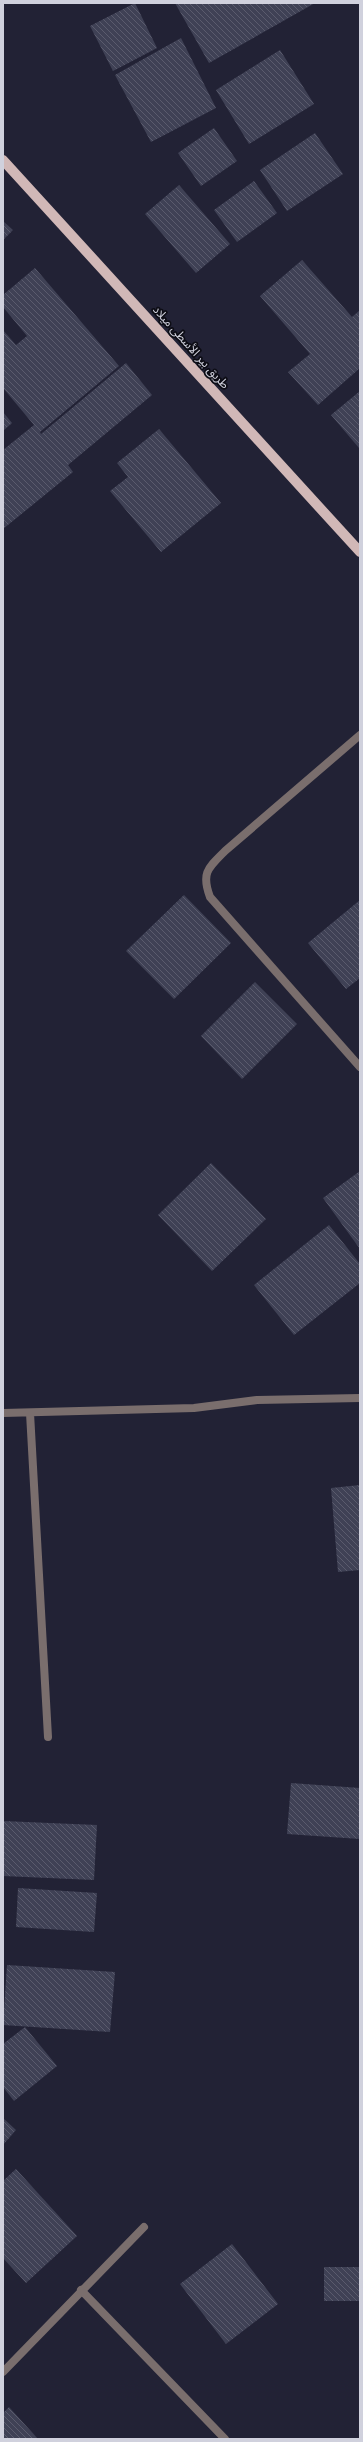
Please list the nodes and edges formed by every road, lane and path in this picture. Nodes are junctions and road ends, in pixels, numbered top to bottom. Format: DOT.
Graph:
graph roads {
  1 [pos="3,160"];
  2 [pos="360,552"];
  3 [pos="360,735"];
  4 [pos="360,1067"];
  5 [pos="360,1398"];
  6 [pos="3,1413"];
  7 [pos="30,1413"];
  8 [pos="48,1737"];
  9 [pos="144,2227"];
  10 [pos="81,2290"];
  11 [pos="3,2372"];
  12 [pos="225,2439"];
  1 -- 2 [label="main road, طريق بير الأسطى ميلاد"];
  3 -- 4 [label="street"];
  5 -- 7 [label="street"];
  6 -- 7 [label="street"];
  7 -- 8 [label="street"];
  9 -- 10 [label="street"];
  10 -- 11 [label="street"];
  10 -- 12 [label="street"];
}
